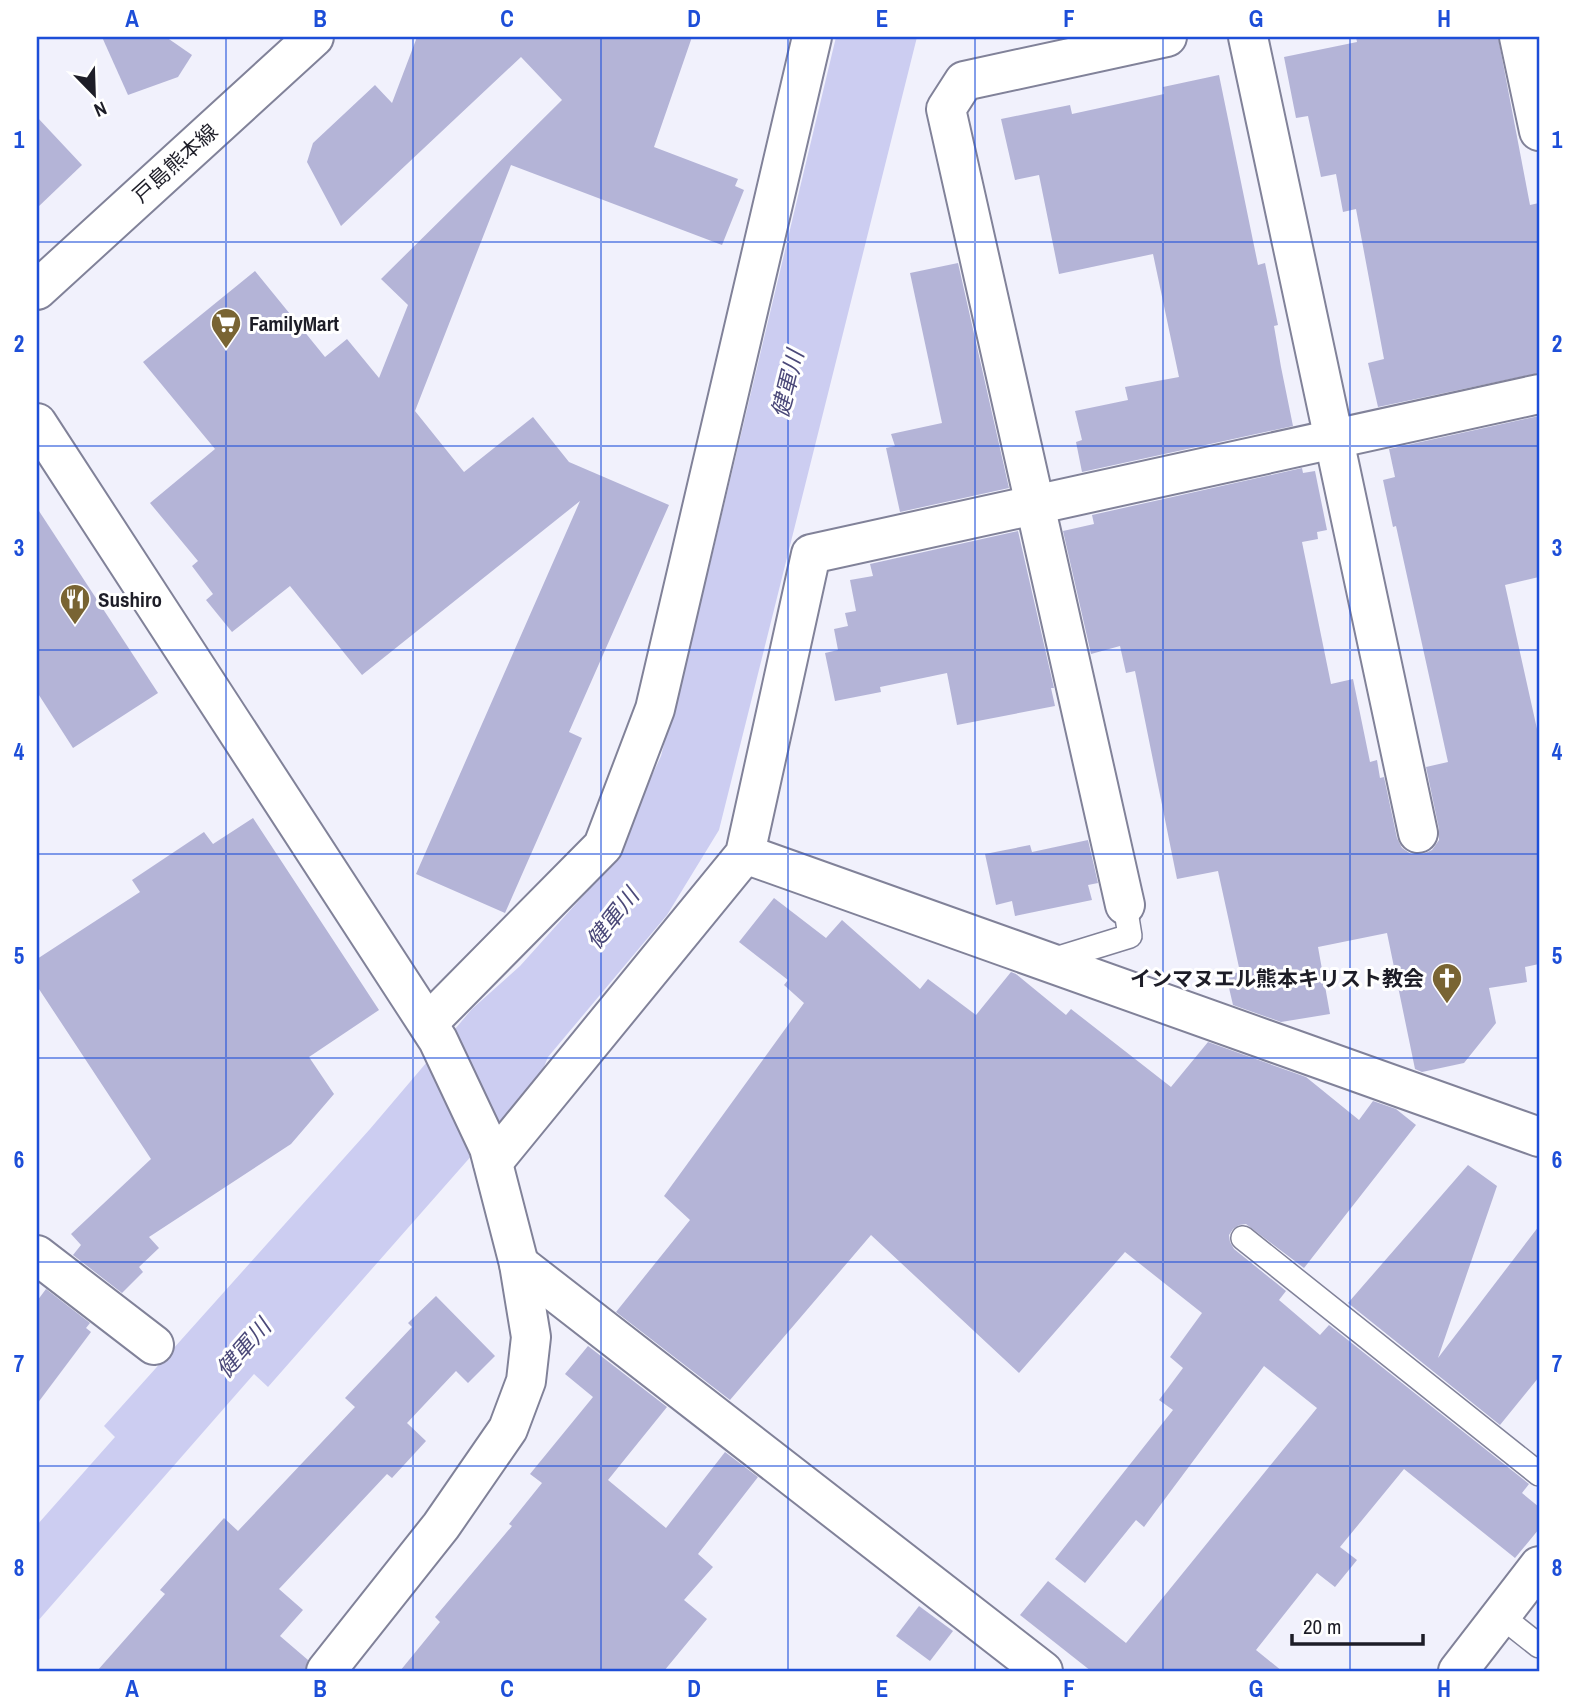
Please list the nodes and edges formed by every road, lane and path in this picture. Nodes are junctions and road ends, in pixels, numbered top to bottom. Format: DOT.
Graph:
graph roads {
  1 [pos="314,37"];
  2 [pos="812,37"];
  3 [pos="1167,37"];
  4 [pos="1248,37"];
  5 [pos="1519,37"];
  6 [pos="1539,131"];
  7 [pos="37,290"];
  8 [pos="1539,394"];
  9 [pos="37,423"];
  10 [pos="1334,438"];
  11 [pos="1035,505"];
  12 [pos="1418,833"];
  13 [pos="745,854"];
  14 [pos="1125,905"];
  15 [pos="1046,962"];
  16 [pos="433,1032"];
  17 [pos="1539,1136"];
  18 [pos="491,1155"];
  19 [pos="1243,1238"];
  20 [pos="37,1255"];
  21 [pos="519,1264"];
  22 [pos="154,1345"];
  23 [pos="1539,1474"];
  24 [pos="1539,1566"];
  25 [pos="1501,1616"];
  26 [pos="1539,1646"];
  27 [pos="326,1671"];
  28 [pos="1043,1671"];
  29 [pos="1458,1671"];
  1 -- 7 [label="street, 戸島熊本線"];
  2 -- 16 [label="street"];
  3 -- 11 [label="street"];
  4 -- 10 [label="street"];
  5 -- 6 [label="street"];
  8 -- 10 [label="street"];
  9 -- 16 [label="street"];
  10 -- 11 [label="street"];
  10 -- 12 [label="street"];
  11 -- 13 [label="street"];
  11 -- 14 [label="street"];
  13 -- 15 [label="street"];
  13 -- 18 [label="street"];
  14 -- 15 [label="lane"];
  15 -- 17 [label="street"];
  16 -- 18 [label="street"];
  18 -- 21 [label="street"];
  19 -- 23 [label="lane"];
  20 -- 22 [label="street"];
  21 -- 27 [label="street"];
  21 -- 28 [label="street"];
  24 -- 25 [label="street"];
  25 -- 26 [label="lane"];
  25 -- 29 [label="street"];
}
